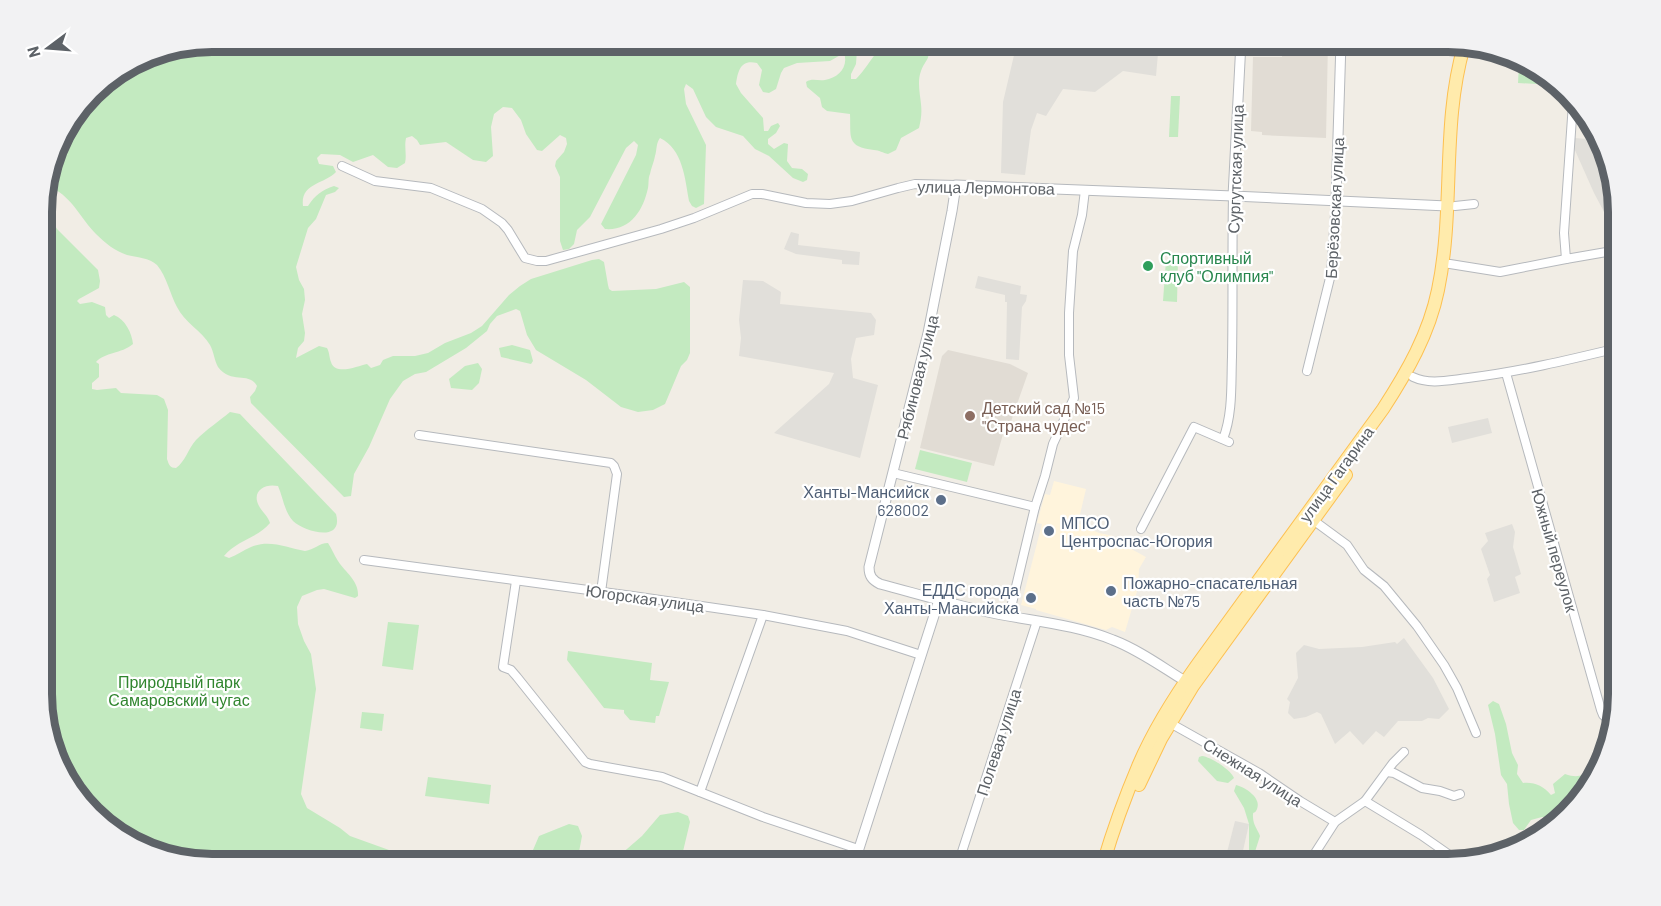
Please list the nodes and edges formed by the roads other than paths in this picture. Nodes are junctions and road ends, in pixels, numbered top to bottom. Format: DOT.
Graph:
graph roads {
  1 [pos="1240,52"];
  2 [pos="1341,52"];
  3 [pos="1462,53"];
  4 [pos="1469,54"];
  5 [pos="1572,111"];
  6 [pos="342,166"];
  7 [pos="956,185"];
  8 [pos="1084,190"];
  9 [pos="1233,195"];
  10 [pos="1336,200"];
  11 [pos="1474,204"];
  12 [pos="1451,206"];
  13 [pos="1608,252"];
  14 [pos="1566,259"];
  15 [pos="1450,264"];
  16 [pos="1608,350"];
  17 [pos="1307,371"];
  18 [pos="1506,373"];
  19 [pos="1409,375"];
  20 [pos="419,435"];
  21 [pos="893,472"];
  22 [pos="1035,507"];
  23 [pos="1310,518"];
  24 [pos="1141,529"];
  25 [pos="364,560"];
  26 [pos="516,581"];
  27 [pos="601,592"];
  28 [pos="939,600"];
  29 [pos="763,615"];
  30 [pos="1009,616"];
  31 [pos="1037,621"];
  32 [pos="921,655"];
  33 [pos="1189,684"];
  34 [pos="1606,718"];
  35 [pos="1166,721"];
  36 [pos="1476,733"];
  37 [pos="1404,752"];
  38 [pos="1387,772"];
  39 [pos="700,792"];
  40 [pos="1460,794"];
  41 [pos="1365,801"];
  42 [pos="1335,822"];
  43 [pos="858,849"];
  44 [pos="857,853"];
  45 [pos="961,853"];
  46 [pos="1106,853"];
  47 [pos="1115,853"];
  48 [pos="1315,853"];
  49 [pos="1447,853"];
  1 -- 9 [label="street, Сургутская улица"];
  2 -- 10 [label="street, Берёзовская улица"];
  3 -- 12 [label="main road, улица Гагарина"];
  4 -- 12 [label="main road, улица Гагарина"];
  5 -- 14 [label="street"];
  6 -- 7 [label="street, улица Лермонтова"];
  7 -- 8 [label="street, улица Лермонтова"];
  7 -- 21 [label="street, Рябиновая улица"];
  8 -- 9 [label="street, улица Лермонтова"];
  8 -- 22 [label="street"];
  9 -- 10 [label="street, улица Лермонтова"];
  9 -- 24 [label="street, Сургутская улица"];
  10 -- 12 [label="street, улица Лермонтова"];
  10 -- 17 [label="street, Берёзовская улица"];
  11 -- 12 [label="street"];
  12 -- 15 [label="main road, улица Гагарина"];
  12 -- 19 [label="main road, улица Гагарина"];
  13 -- 14 [label="street"];
  14 -- 15 [label="street"];
  15 -- 19 [label="main road, улица Гагарина"];
  16 -- 18 [label="street"];
  18 -- 19 [label="street"];
  18 -- 34 [label="street, Южный переулок"];
  19 -- 23 [label="main road, улица Гагарина"];
  20 -- 27 [label="street"];
  21 -- 22 [label="street"];
  21 -- 28 [label="street, Рябиновая улица"];
  22 -- 30 [label="street"];
  23 -- 33 [label="main road, улица Гагарина"];
  23 -- 36 [label="street"];
  25 -- 26 [label="street, Югорская улица"];
  26 -- 27 [label="street, Югорская улица"];
  26 -- 39 [label="street"];
  27 -- 29 [label="street, Югорская улица"];
  28 -- 30 [label="street"];
  28 -- 32 [label="street"];
  29 -- 32 [label="street, Югорская улица"];
  29 -- 39 [label="street"];
  30 -- 31 [label="street"];
  31 -- 33 [label="street"];
  31 -- 45 [label="street, Полевая улица"];
  32 -- 43 [label="street"];
  33 -- 35 [label="main road, улица Гагарина"];
  35 -- 42 [label="street, Снежная улица"];
  35 -- 46 [label="main road, улица Гагарина"];
  35 -- 47 [label="main road, улица Гагарина"];
  37 -- 38 [label="street"];
  38 -- 40 [label="street"];
  38 -- 41 [label="street"];
  39 -- 43 [label="street"];
  41 -- 42 [label="street"];
  41 -- 49 [label="street"];
  42 -- 48 [label="street"];
  43 -- 44 [label="street"];
}
